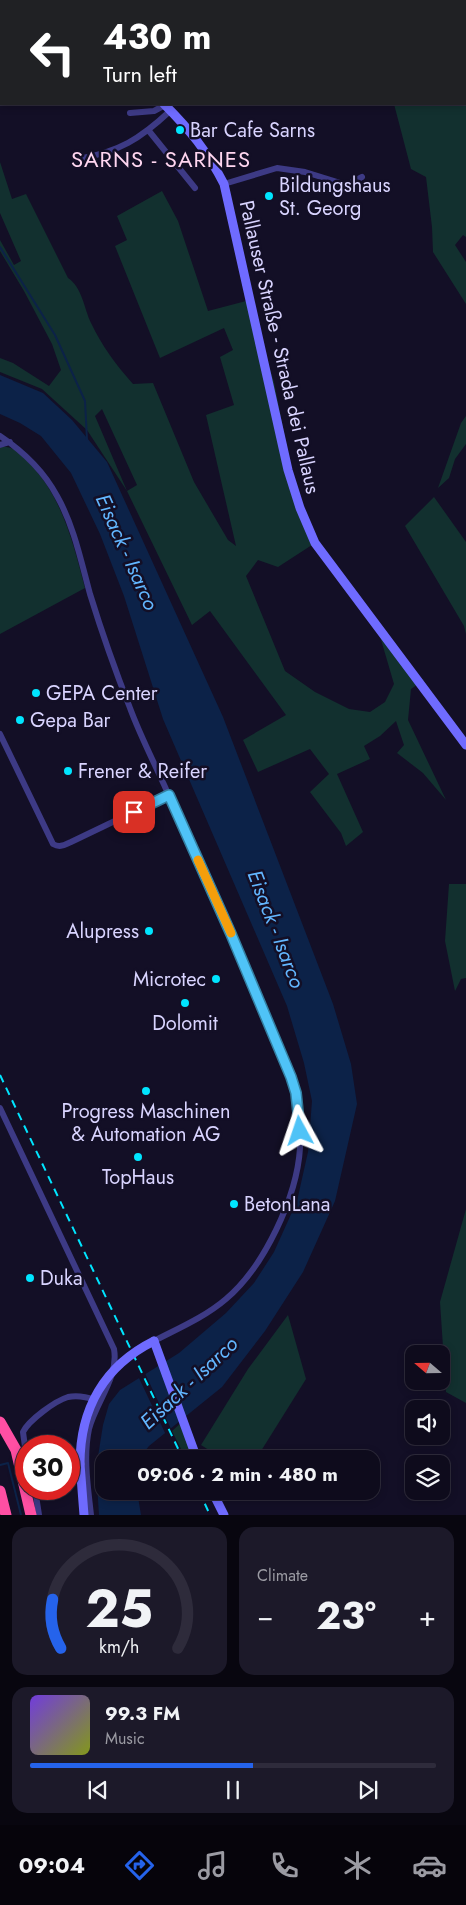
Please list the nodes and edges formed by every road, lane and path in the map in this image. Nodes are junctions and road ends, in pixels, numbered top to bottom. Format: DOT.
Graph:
graph roads {
  1 [pos="166,106"];
  2 [pos="130,113"];
  3 [pos="149,131"];
  4 [pos="78,159"];
  5 [pos="362,177"];
  6 [pos="224,184"];
  7 [pos="195,188"];
  8 [pos="0,436"];
  9 [pos="10,442"];
  10 [pos="0,445"];
  11 [pos="0,734"];
  12 [pos="466,745"];
  13 [pos="169,795"];
  14 [pos="0,1108"];
  15 [pos="154,1341"];
  16 [pos="100,1401"];
  17 [pos="0,1422"];
  18 [pos="23,1435"];
  19 [pos="194,1450"];
  20 [pos="0,1491"];
  21 [pos="36,1500"];
  22 [pos="216,1500"];
  23 [pos="6,1515"];
  24 [pos="31,1515"];
  25 [pos="38,1515"];
  26 [pos="84,1515"];
  27 [pos="91,1515"];
  28 [pos="224,1515"];
  1 -- 2 [label="street"];
  1 -- 3 [label="street"];
  1 -- 6 [label="street, Pallauser Straße - Strada dei Pallaus"];
  3 -- 4 [label="street"];
  3 -- 7 [label="street"];
  5 -- 6 [label="street"];
  6 -- 12 [label="street, Pallauser Straße - Strada dei Pallaus"];
  8 -- 9 [label="street"];
  9 -- 10 [label="street"];
  9 -- 13 [label="street"];
  11 -- 13 [label="street"];
  13 -- 15 [label="street"];
  14 -- 16 [label="street"];
  15 -- 19 [label="street"];
  15 -- 26 [label="street, bridge"];
  16 -- 18 [label="street"];
  16 -- 27 [label="street"];
  17 -- 24 [label="highway"];
  20 -- 23 [label="highway"];
  21 -- 25 [label="street"];
  22 -- 28 [label="street"];
}
